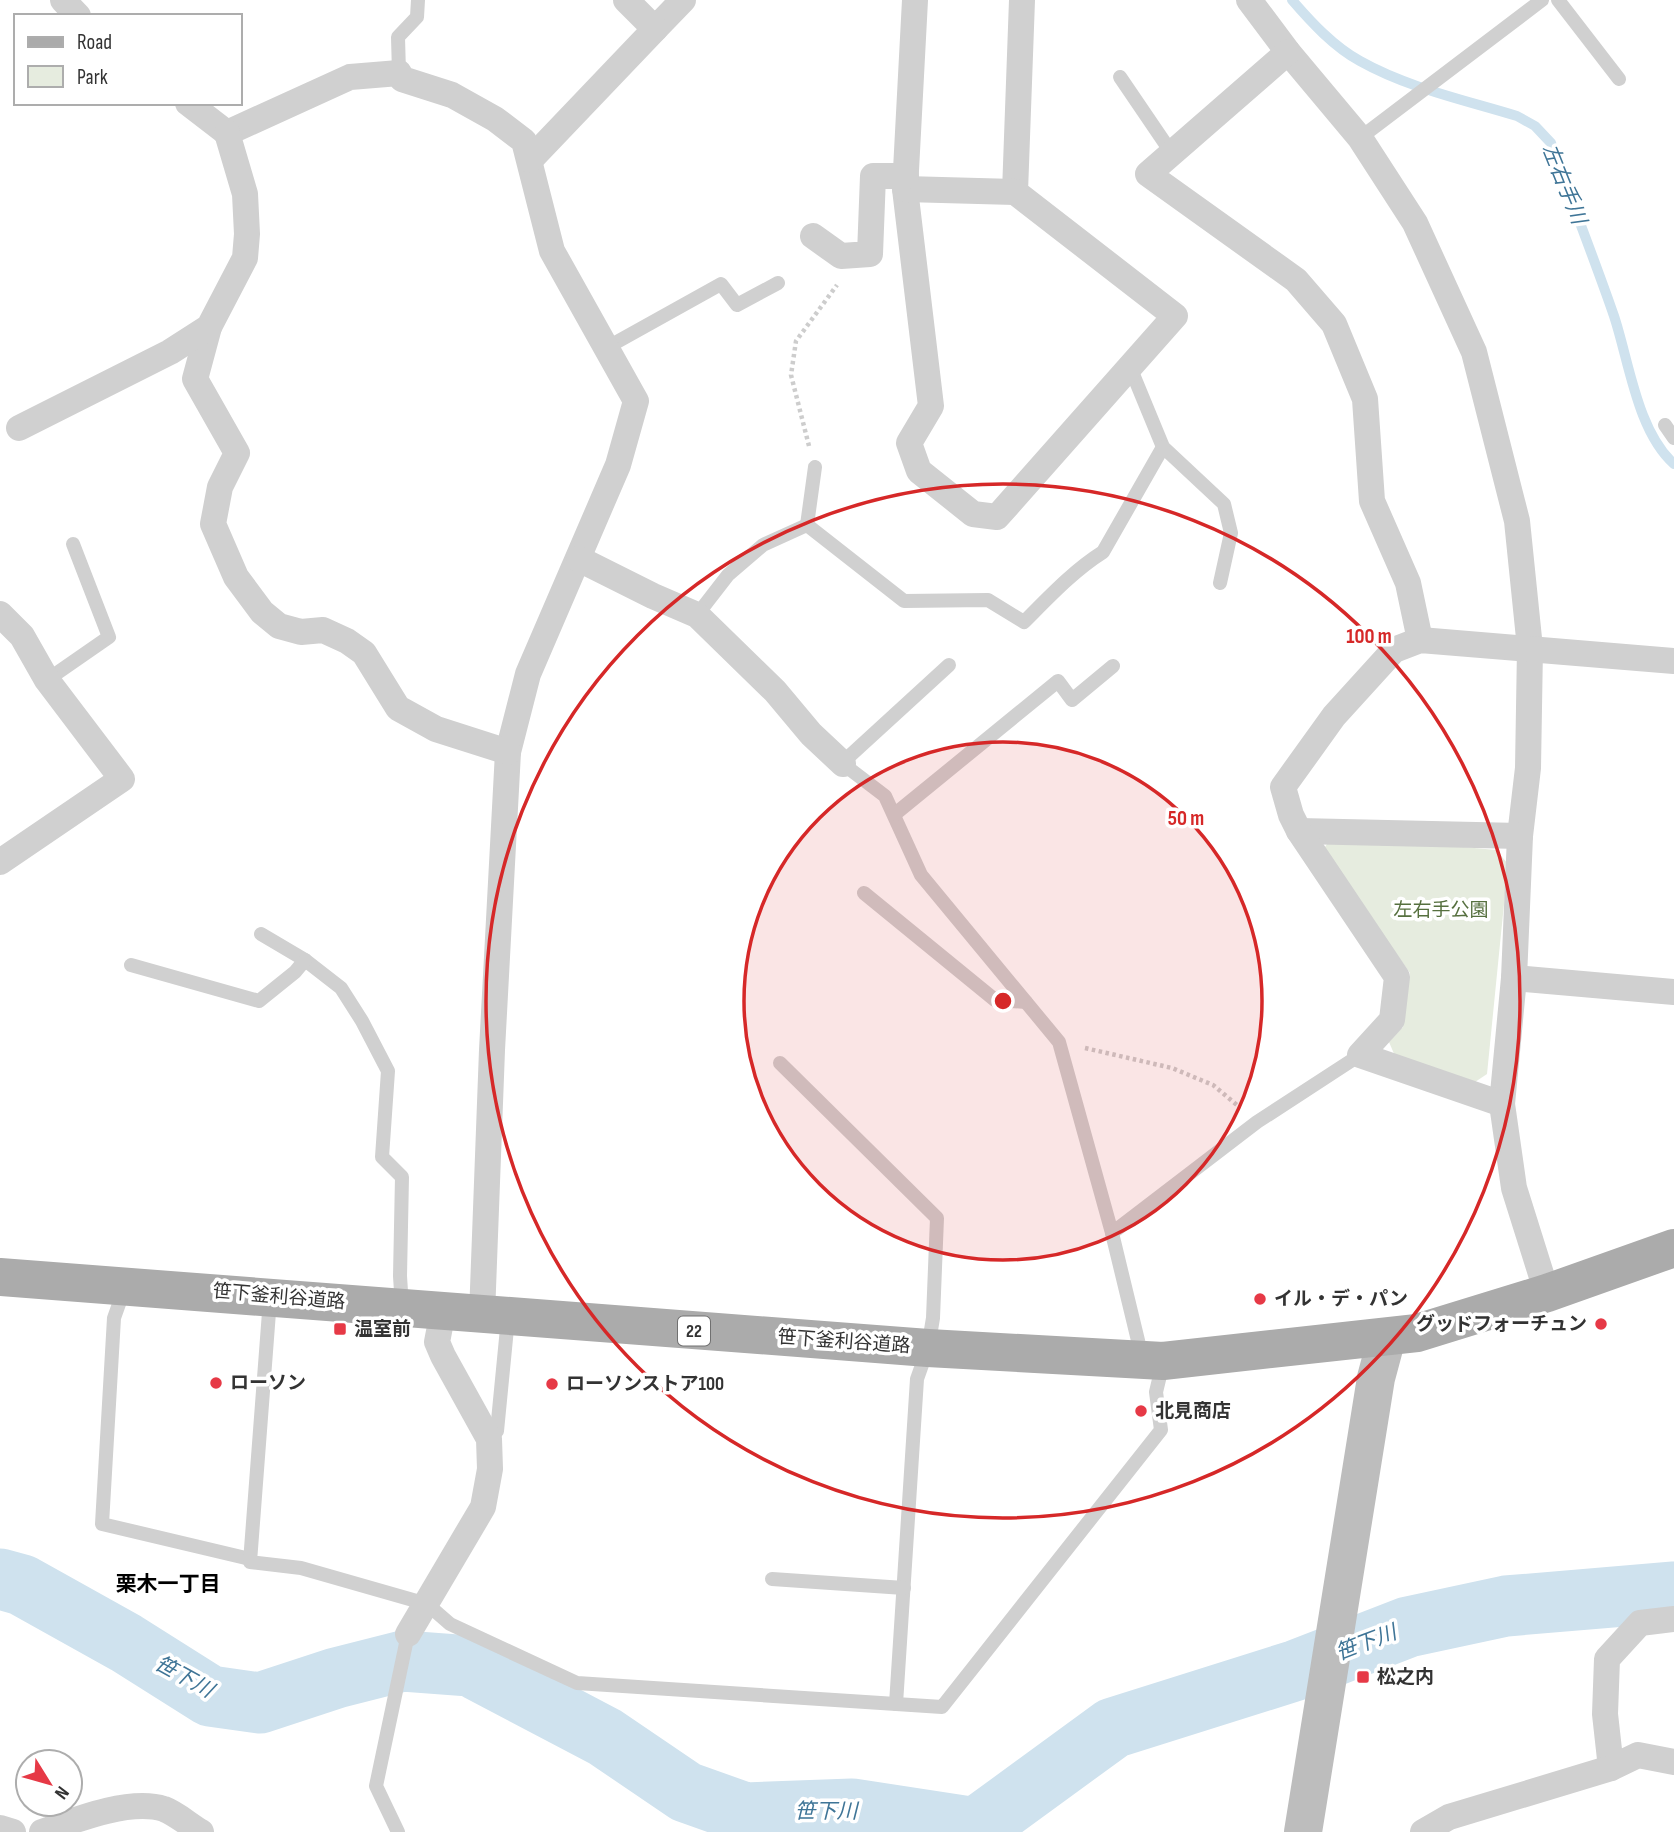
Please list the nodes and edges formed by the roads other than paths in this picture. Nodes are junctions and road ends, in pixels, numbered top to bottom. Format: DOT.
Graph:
graph roads {
  1 [pos="63,0"];
  2 [pos="418,0"];
  3 [pos="626,0"];
  4 [pos="683,0"];
  5 [pos="915,0"];
  6 [pos="1022,0"];
  7 [pos="1248,0"];
  8 [pos="1542,0"];
  9 [pos="1558,0"];
  10 [pos="76,14"];
  11 [pos="655,29"];
  12 [pos="1288,51"];
  13 [pos="399,73"];
  14 [pos="1120,77"];
  15 [pos="1619,79"];
  16 [pos="191,105"];
  17 [pos="227,133"];
  18 [pos="1360,138"];
  19 [pos="1171,152"];
  20 [pos="530,160"];
  21 [pos="905,182"];
  22 [pos="1015,192"];
  23 [pos="813,236"];
  24 [pos="778,283"];
  25 [pos="209,327"];
  26 [pos="606,348"];
  27 [pos="1130,368"];
  28 [pos="1665,425"];
  29 [pos="19,428"];
  30 [pos="1674,438"];
  31 [pos="1163,447"];
  32 [pos="815,467"];
  33 [pos="807,525"];
  34 [pos="73,544"];
  35 [pos="579,559"];
  36 [pos="1220,583"];
  37 [pos="0,614"];
  38 [pos="697,615"];
  39 [pos="1420,639"];
  40 [pos="1530,648"];
  41 [pos="1674,661"];
  42 [pos="949,665"];
  43 [pos="1114,666"];
  44 [pos="47,680"];
  45 [pos="508,752"];
  46 [pos="842,763"];
  47 [pos="895,814"];
  48 [pos="1299,831"];
  49 [pos="1520,835"];
  50 [pos="0,862"];
  51 [pos="864,893"];
  52 [pos="261,934"];
  53 [pos="305,960"];
  54 [pos="131,965"];
  55 [pos="1514,978"];
  56 [pos="1674,992"];
  57 [pos="1026,1002"];
  58 [pos="1360,1055"];
  59 [pos="780,1063"];
  60 [pos="1502,1104"];
  61 [pos="1112,1233"];
  62 [pos="1674,1248"];
  63 [pos="0,1277"];
  64 [pos="126,1285"];
  65 [pos="1547,1293"];
  66 [pos="271,1296"];
  67 [pos="402,1308"];
  68 [pos="443,1311"];
  69 [pos="495,1316"];
  70 [pos="1387,1337"];
  71 [pos="928,1348"];
  72 [pos="1153,1362"];
  73 [pos="489,1439"];
  74 [pos="250,1559"];
  75 [pos="772,1580"];
  76 [pos="904,1588"];
  77 [pos="427,1604"];
  78 [pos="1674,1619"];
  79 [pos="408,1634"];
  80 [pos="897,1704"];
  81 [pos="1674,1762"];
  82 [pos="1611,1768"];
  83 [pos="0,1828"];
  84 [pos="13,1832"];
  85 [pos="42,1832"];
  86 [pos="201,1832"];
  87 [pos="398,1832"];
  88 [pos="1304,1832"];
  89 [pos="1423,1832"];
  1 -- 10 [label="street"];
  2 -- 13 [label="lane"];
  3 -- 11 [label="street"];
  4 -- 11 [label="street"];
  5 -- 21 [label="street"];
  6 -- 22 [label="street"];
  7 -- 12 [label="street"];
  8 -- 18 [label="lane"];
  9 -- 15 [label="lane"];
  11 -- 20 [label="street"];
  12 -- 18 [label="street"];
  12 -- 19 [label="street"];
  13 -- 17 [label="street"];
  13 -- 20 [label="street"];
  14 -- 19 [label="lane"];
  16 -- 17 [label="street"];
  17 -- 25 [label="street"];
  18 -- 40 [label="street"];
  19 -- 39 [label="street"];
  20 -- 26 [label="street"];
  21 -- 22 [label="street"];
  21 -- 23 [label="street"];
  21 -- 27 [label="street"];
  22 -- 27 [label="street"];
  24 -- 26 [label="lane"];
  25 -- 29 [label="street"];
  25 -- 45 [label="street"];
  26 -- 35 [label="street"];
  27 -- 31 [label="lane"];
  28 -- 30 [label="lane"];
  31 -- 33 [label="lane"];
  31 -- 36 [label="lane"];
  32 -- 33 [label="lane"];
  33 -- 38 [label="lane"];
  34 -- 44 [label="lane"];
  35 -- 38 [label="street"];
  35 -- 45 [label="street"];
  37 -- 44 [label="street"];
  38 -- 46 [label="street"];
  39 -- 40 [label="street"];
  39 -- 48 [label="street"];
  40 -- 41 [label="street"];
  40 -- 49 [label="street"];
  42 -- 46 [label="lane"];
  43 -- 47 [label="lane"];
  44 -- 50 [label="street"];
  45 -- 69 [label="street"];
  46 -- 47 [label="lane"];
  47 -- 57 [label="lane"];
  48 -- 49 [label="street"];
  48 -- 58 [label="street"];
  49 -- 55 [label="street"];
  51 -- 57 [label="lane"];
  52 -- 53 [label="lane"];
  53 -- 54 [label="lane"];
  53 -- 67 [label="lane"];
  55 -- 56 [label="street"];
  55 -- 60 [label="street"];
  57 -- 61 [label="lane"];
  58 -- 60 [label="street"];
  58 -- 61 [label="lane"];
  59 -- 71 [label="lane"];
  60 -- 65 [label="street"];
  61 -- 72 [label="lane"];
  62 -- 65 [label="main road, 笹下釜利谷道路 / 22"];
  63 -- 64 [label="main road, 笹下釜利谷道路 / 22"];
  64 -- 66 [label="main road, 笹下釜利谷道路 / 22"];
  64 -- 74 [label="lane"];
  65 -- 70 [label="main road, 笹下釜利谷道路 / 22"];
  66 -- 67 [label="main road, 笹下釜利谷道路 / 22"];
  66 -- 74 [label="lane"];
  67 -- 68 [label="main road, 笹下釜利谷道路 / 22"];
  68 -- 69 [label="main road, 笹下釜利谷道路 / 22"];
  68 -- 73 [label="street"];
  69 -- 71 [label="main road, 笹下釜利谷道路 / 22"];
  69 -- 73 [label="lane"];
  70 -- 72 [label="main road, 笹下釜利谷道路 / 22"];
  70 -- 88 [label="street"];
  71 -- 72 [label="main road, 笹下釜利谷道路 / 22"];
  71 -- 76 [label="lane"];
  72 -- 80 [label="lane"];
  73 -- 77 [label="street"];
  74 -- 77 [label="lane"];
  75 -- 76 [label="lane"];
  76 -- 80 [label="lane"];
  77 -- 79 [label="street"];
  77 -- 80 [label="lane"];
  78 -- 82 [label="street"];
  79 -- 87 [label="lane"];
  81 -- 82 [label="street"];
  82 -- 89 [label="street"];
  83 -- 84 [label="street"];
  85 -- 86 [label="street"];
}
